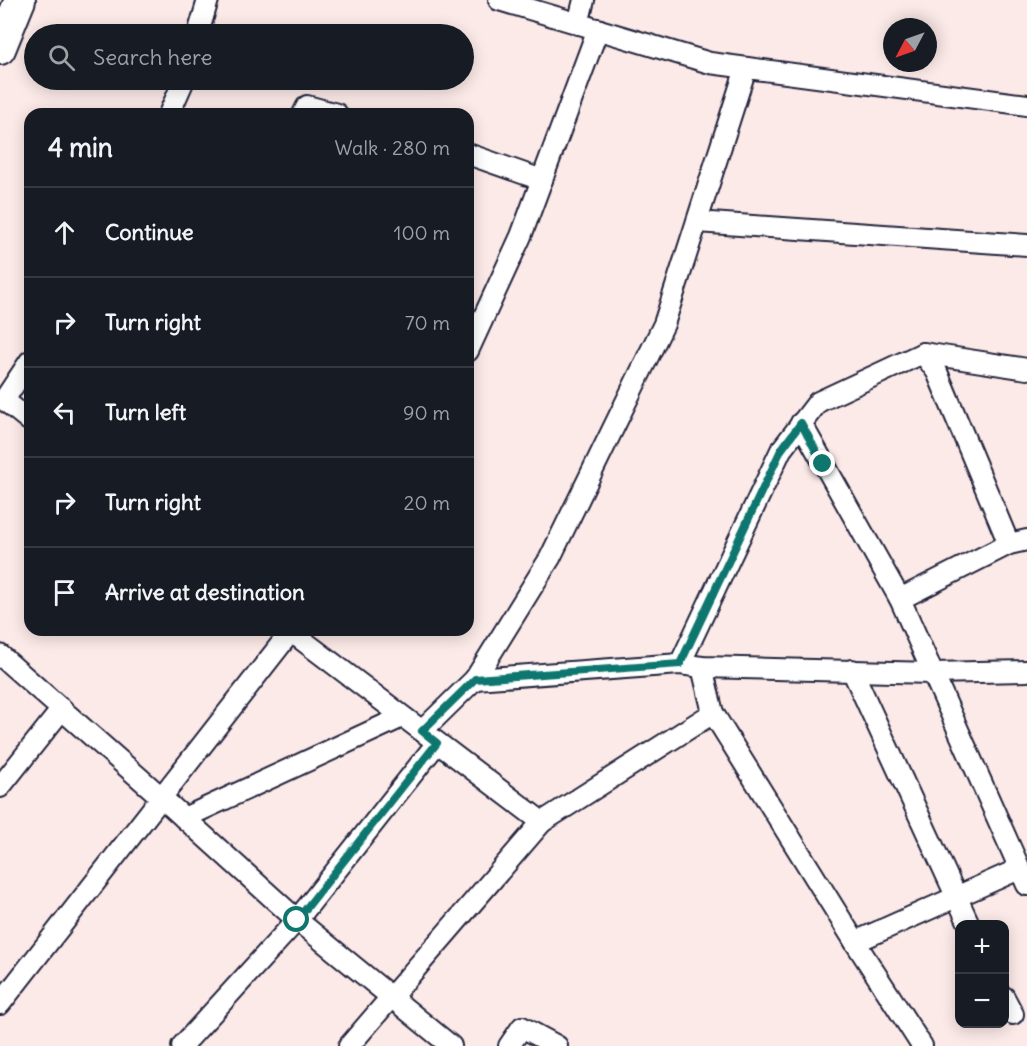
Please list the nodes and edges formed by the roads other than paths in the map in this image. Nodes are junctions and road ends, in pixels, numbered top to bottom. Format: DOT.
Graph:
graph roads {
  1 [pos="20,0"];
  2 [pos="208,0"];
  3 [pos="499,0"];
  4 [pos="584,0"];
  5 [pos="201,24"];
  6 [pos="578,24"];
  7 [pos="598,29"];
  8 [pos="0,49"];
  9 [pos="746,68"];
  10 [pos="180,90"];
  11 [pos="1027,105"];
  12 [pos="172,108"];
  13 [pos="474,156"];
  14 [pos="542,180"];
  15 [pos="697,222"];
  16 [pos="1027,245"];
  17 [pos="474,338"];
  18 [pos="923,353"];
  19 [pos="24,369"];
  20 [pos="1027,369"];
  21 [pos="1,400"];
  22 [pos="24,417"];
  23 [pos="801,423"];
  24 [pos="1018,542"];
  25 [pos="900,599"];
  26 [pos="286,636"];
  27 [pos="299,636"];
  28 [pos="0,655"];
  29 [pos="680,664"];
  30 [pos="702,667"];
  31 [pos="852,670"];
  32 [pos="1027,671"];
  33 [pos="932,673"];
  34 [pos="475,679"];
  35 [pos="62,710"];
  36 [pos="713,713"];
  37 [pos="402,717"];
  38 [pos="429,737"];
  39 [pos="0,787"];
  40 [pos="162,797"];
  41 [pos="184,818"];
  42 [pos="542,822"];
  43 [pos="1023,877"];
  44 [pos="955,896"];
  45 [pos="297,920"];
  46 [pos="967,920"];
  47 [pos="855,942"];
  48 [pos="392,998"];
  49 [pos="0,1004"];
  50 [pos="182,1046"];
  51 [pos="349,1046"];
  52 [pos="451,1046"];
  53 [pos="509,1046"];
  54 [pos="557,1046"];
  55 [pos="922,1046"];
  1 -- 8 [label="main road"];
  2 -- 5 [label="street"];
  3 -- 6 [label="street"];
  4 -- 6 [label="street"];
  6 -- 7 [label="street"];
  7 -- 9 [label="street"];
  7 -- 14 [label="street"];
  9 -- 11 [label="street"];
  9 -- 15 [label="street"];
  10 -- 12 [label="street"];
  13 -- 14 [label="street"];
  14 -- 17 [label="street"];
  15 -- 16 [label="street"];
  15 -- 34 [label="street"];
  18 -- 20 [label="street"];
  18 -- 23 [label="street"];
  18 -- 24 [label="street"];
  19 -- 21 [label="street"];
  21 -- 22 [label="street"];
  23 -- 25 [label="street"];
  23 -- 29 [label="street"];
  24 -- 25 [label="street"];
  25 -- 33 [label="street"];
  26 -- 40 [label="street"];
  27 -- 37 [label="street"];
  28 -- 35 [label="street"];
  29 -- 30 [label="street"];
  29 -- 34 [label="street"];
  30 -- 31 [label="street"];
  30 -- 36 [label="street"];
  31 -- 33 [label="street"];
  31 -- 44 [label="street"];
  32 -- 33 [label="street"];
  33 -- 43 [label="street"];
  34 -- 38 [label="street"];
  35 -- 39 [label="street"];
  35 -- 40 [label="street"];
  36 -- 42 [label="street"];
  36 -- 47 [label="street"];
  37 -- 38 [label="street"];
  37 -- 41 [label="street"];
  38 -- 42 [label="street"];
  38 -- 45 [label="street"];
  40 -- 41 [label="street"];
  40 -- 49 [label="street"];
  41 -- 45 [label="street"];
  42 -- 48 [label="street"];
  43 -- 44 [label="street"];
  44 -- 46 [label="street"];
  44 -- 47 [label="street"];
  45 -- 48 [label="street"];
  45 -- 50 [label="street"];
  47 -- 55 [label="street"];
  48 -- 51 [label="street"];
  48 -- 52 [label="street"];
  53 -- 54 [label="street"];
}
